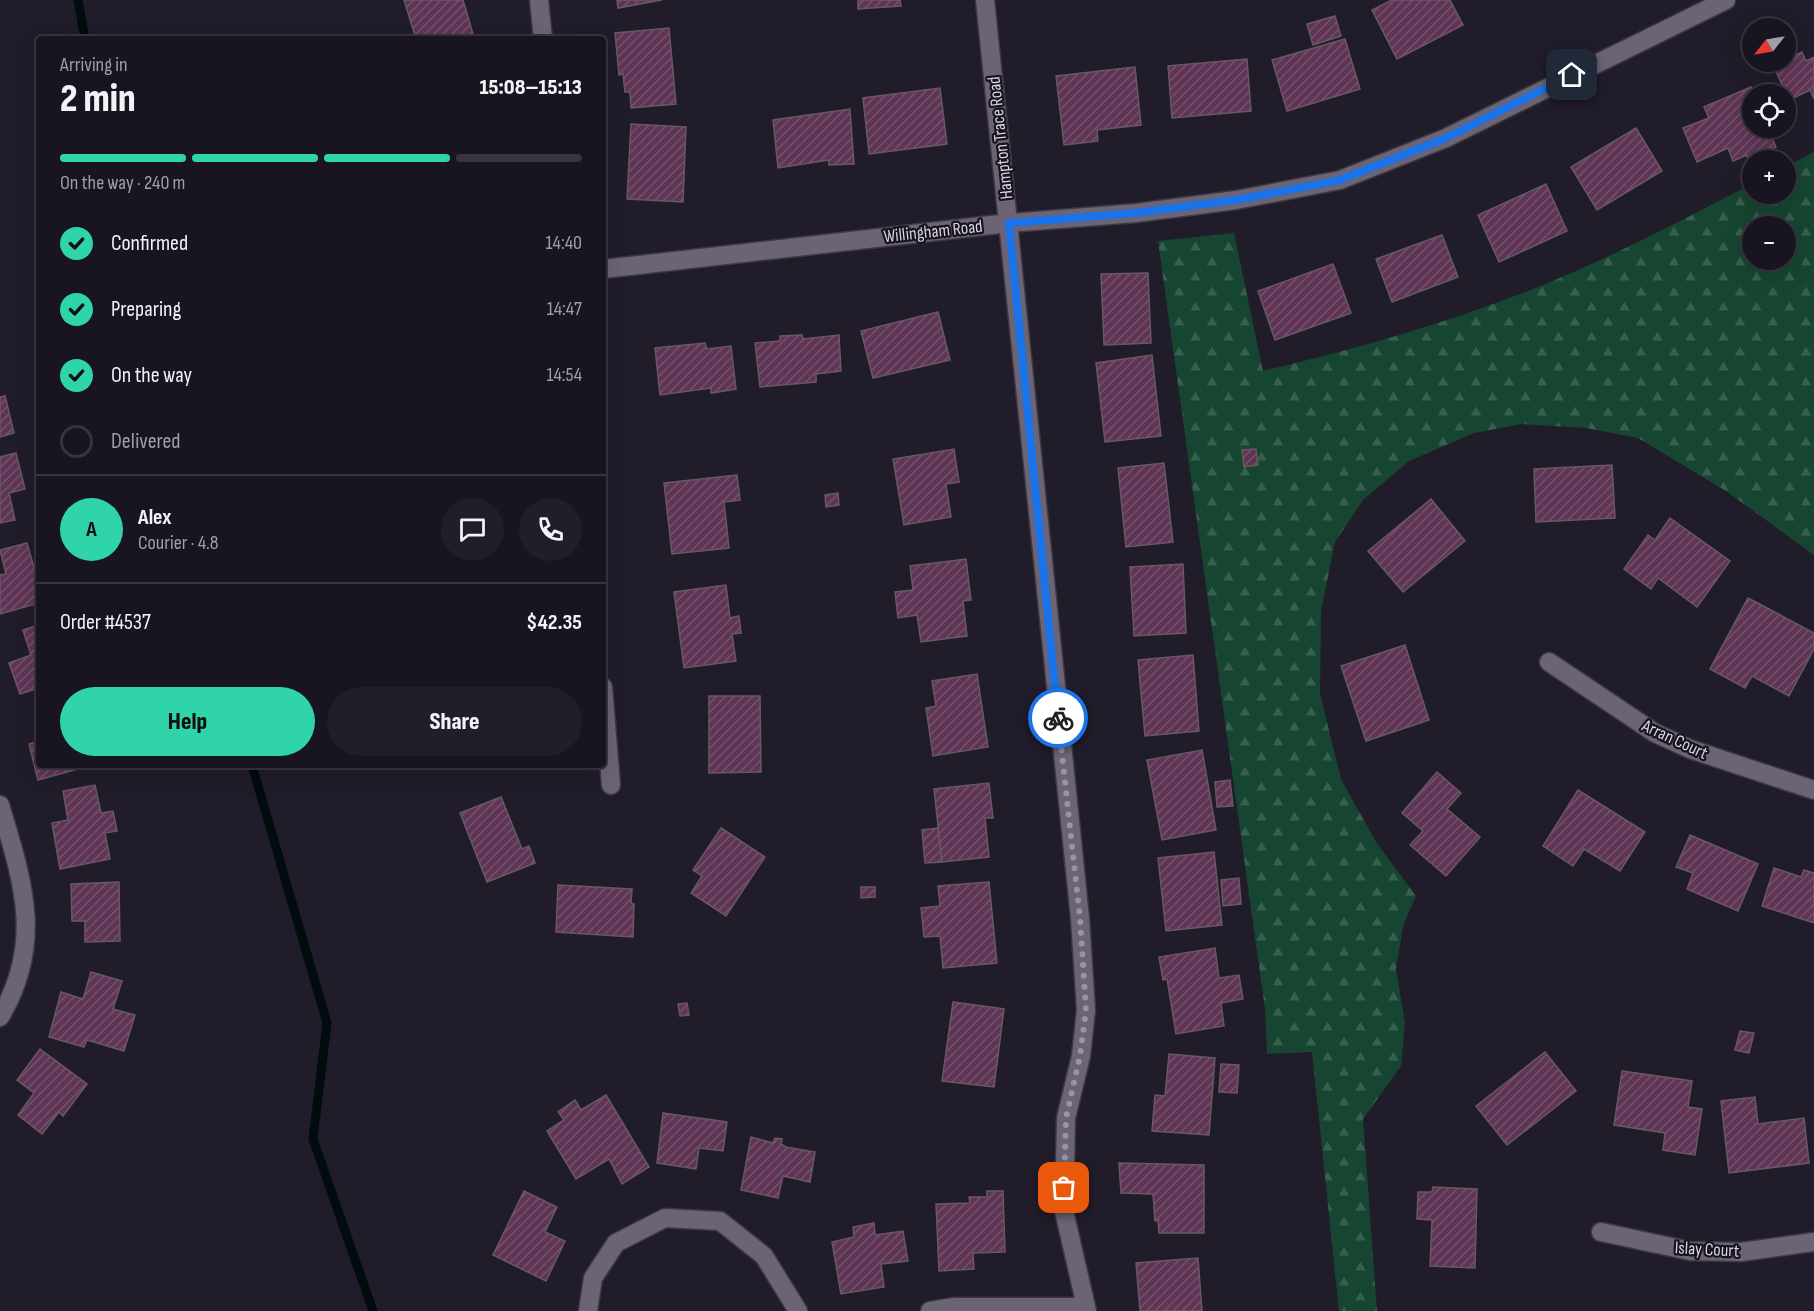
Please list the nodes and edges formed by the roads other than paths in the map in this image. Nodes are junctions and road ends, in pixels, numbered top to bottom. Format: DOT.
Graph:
graph roads {
  1 [pos="539,0"];
  2 [pos="985,0"];
  3 [pos="1726,0"];
  4 [pos="543,36"];
  5 [pos="1009,223"];
  6 [pos="606,269"];
  7 [pos="1549,662"];
  8 [pos="606,724"];
  9 [pos="611,785"];
  10 [pos="1814,790"];
  11 [pos="0,805"];
  12 [pos="0,1017"];
  13 [pos="1601,1232"];
  14 [pos="1814,1242"];
  15 [pos="1086,1309"];
  16 [pos="588,1311"];
  17 [pos="798,1311"];
  18 [pos="930,1311"];
  1 -- 4 [label="street"];
  2 -- 5 [label="street, Hampton Trace Road"];
  3 -- 5 [label="street, Willingham Road"];
  5 -- 6 [label="street, Willingham Road"];
  5 -- 15 [label="street, Hampton Trace Road"];
  7 -- 10 [label="street, Arran Court"];
  8 -- 9 [label="street"];
  11 -- 12 [label="street"];
  13 -- 14 [label="street, Islay Court"];
  15 -- 18 [label="street"];
  16 -- 17 [label="street"];
}
